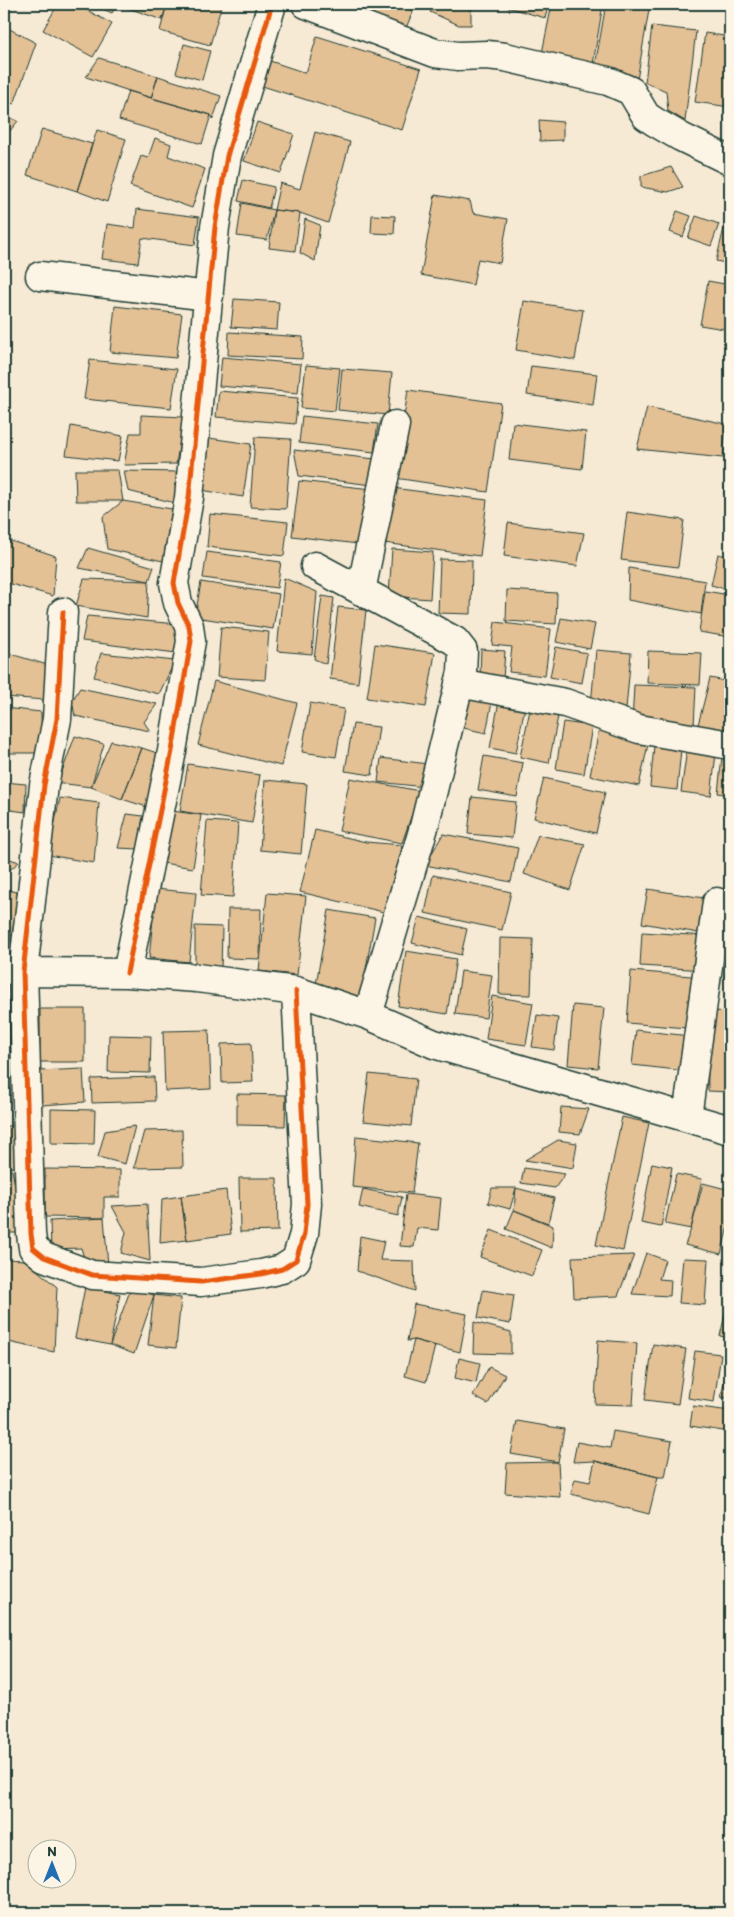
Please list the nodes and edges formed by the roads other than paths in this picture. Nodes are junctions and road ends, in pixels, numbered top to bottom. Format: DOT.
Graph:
graph roads {
  1 [pos="272,4"];
  2 [pos="306,4"];
  3 [pos="730,161"];
  4 [pos="40,276"];
  5 [pos="209,296"];
  6 [pos="395,425"];
  7 [pos="315,566"];
  8 [pos="361,591"];
  9 [pos="63,612"];
  10 [pos="459,682"];
  11 [pos="730,745"];
  12 [pos="717,902"];
  13 [pos="13,970"];
  14 [pos="127,973"];
  15 [pos="296,991"];
  16 [pos="368,1015"];
  17 [pos="687,1117"];
  18 [pos="730,1130"];
  1 -- 5 [label="street"];
  2 -- 3 [label="street"];
  4 -- 5 [label="street"];
  5 -- 14 [label="street"];
  6 -- 8 [label="street"];
  7 -- 8 [label="street"];
  8 -- 10 [label="street"];
  9 -- 13 [label="street"];
  10 -- 11 [label="street"];
  10 -- 16 [label="street"];
  12 -- 17 [label="street"];
  13 -- 14 [label="street"];
  13 -- 15 [label="street"];
  14 -- 15 [label="street"];
  15 -- 16 [label="street"];
  16 -- 17 [label="street"];
  17 -- 18 [label="street"];
}
